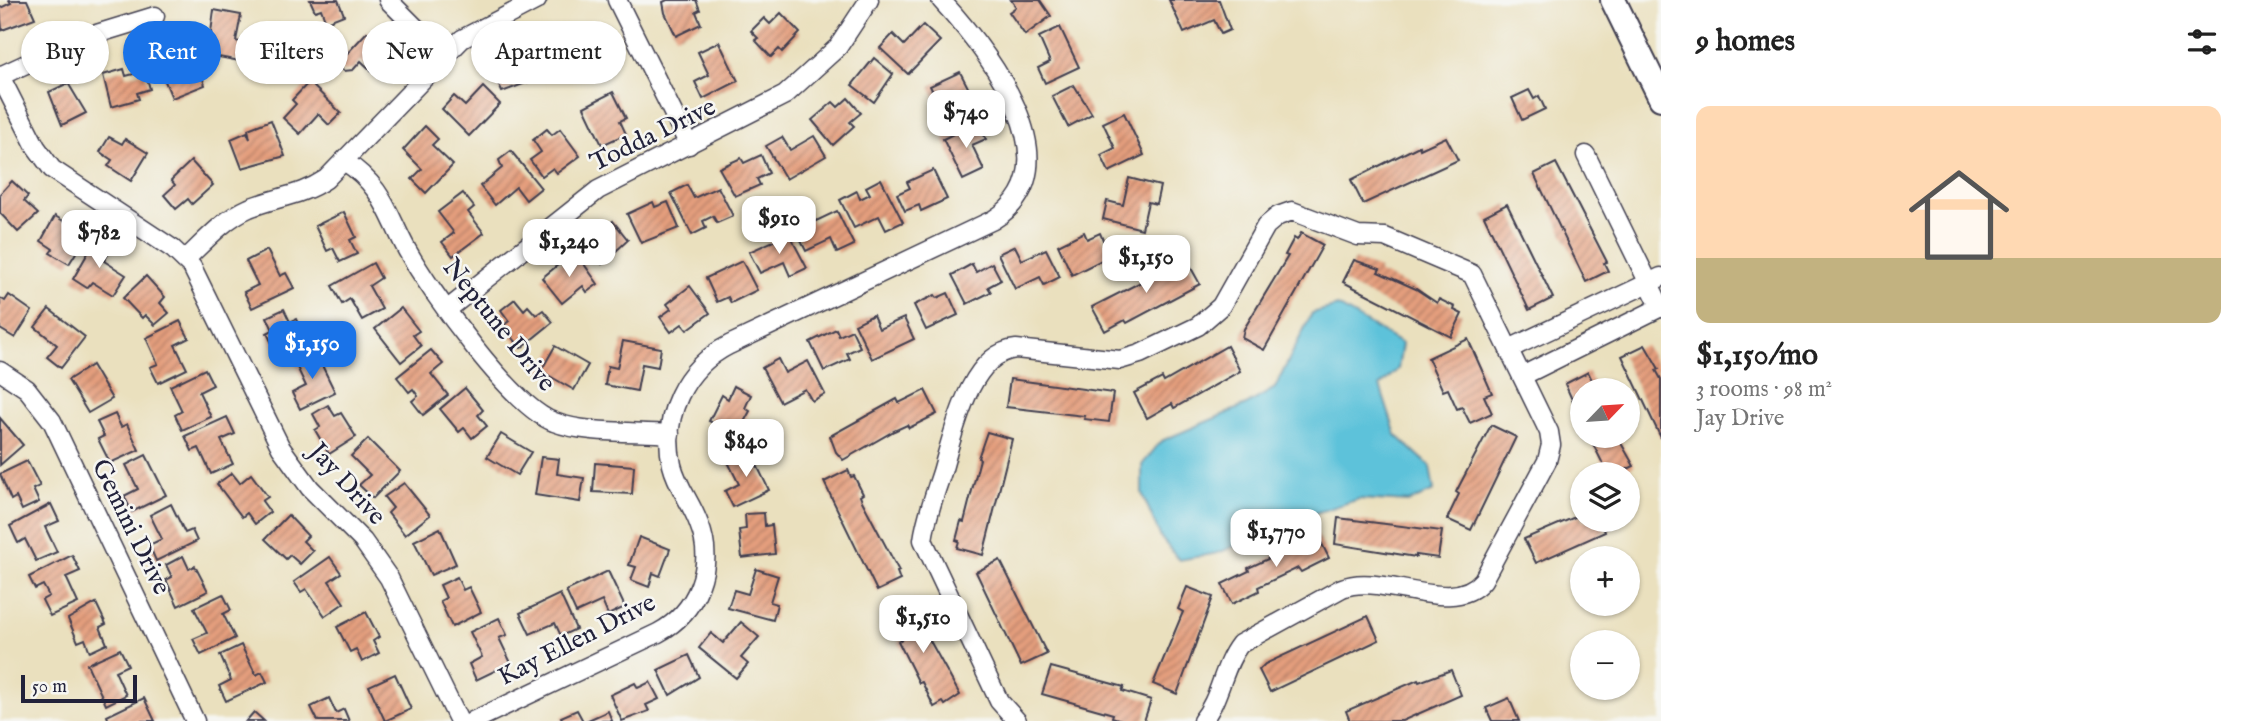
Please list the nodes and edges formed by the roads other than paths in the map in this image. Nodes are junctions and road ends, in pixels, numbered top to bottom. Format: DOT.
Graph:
graph roads {
  1 [pos="388,0"];
  2 [pos="537,0"];
  3 [pos="617,0"];
  4 [pos="870,0"];
  5 [pos="942,0"];
  6 [pos="1613,0"];
  7 [pos="155,16"];
  8 [pos="409,21"];
  9 [pos="457,46"];
  10 [pos="0,76"];
  11 [pos="419,84"];
  12 [pos="1661,99"];
  13 [pos="689,145"];
  14 [pos="1586,155"];
  15 [pos="344,161"];
  16 [pos="185,260"];
  17 [pos="1655,280"];
  18 [pos="1661,308"];
  19 [pos="448,309"];
  20 [pos="1516,363"];
  21 [pos="0,371"];
  22 [pos="670,434"];
  23 [pos="195,721"];
  24 [pos="459,721"];
  25 [pos="473,721"];
  26 [pos="1017,721"];
  27 [pos="1202,721"];
  1 -- 8 [label="street"];
  2 -- 9 [label="street"];
  3 -- 13 [label="street"];
  4 -- 13 [label="street, Todda Drive"];
  5 -- 22 [label="street, Kay Ellen Drive"];
  6 -- 12 [label="main road"];
  7 -- 10 [label="street"];
  10 -- 16 [label="street, Jay Drive"];
  11 -- 15 [label="street"];
  13 -- 19 [label="street, Todda Drive"];
  14 -- 17 [label="street"];
  15 -- 16 [label="street"];
  15 -- 19 [label="street, Neptune Drive"];
  16 -- 24 [label="street, Jay Drive"];
  17 -- 18 [label="street"];
  17 -- 20 [label="street"];
  18 -- 20 [label="street"];
  19 -- 22 [label="street, Neptune Drive"];
  20 -- 26 [label="street"];
  20 -- 27 [label="street"];
  21 -- 23 [label="street, Gemini Drive"];
  22 -- 25 [label="street, Kay Ellen Drive"];
}
